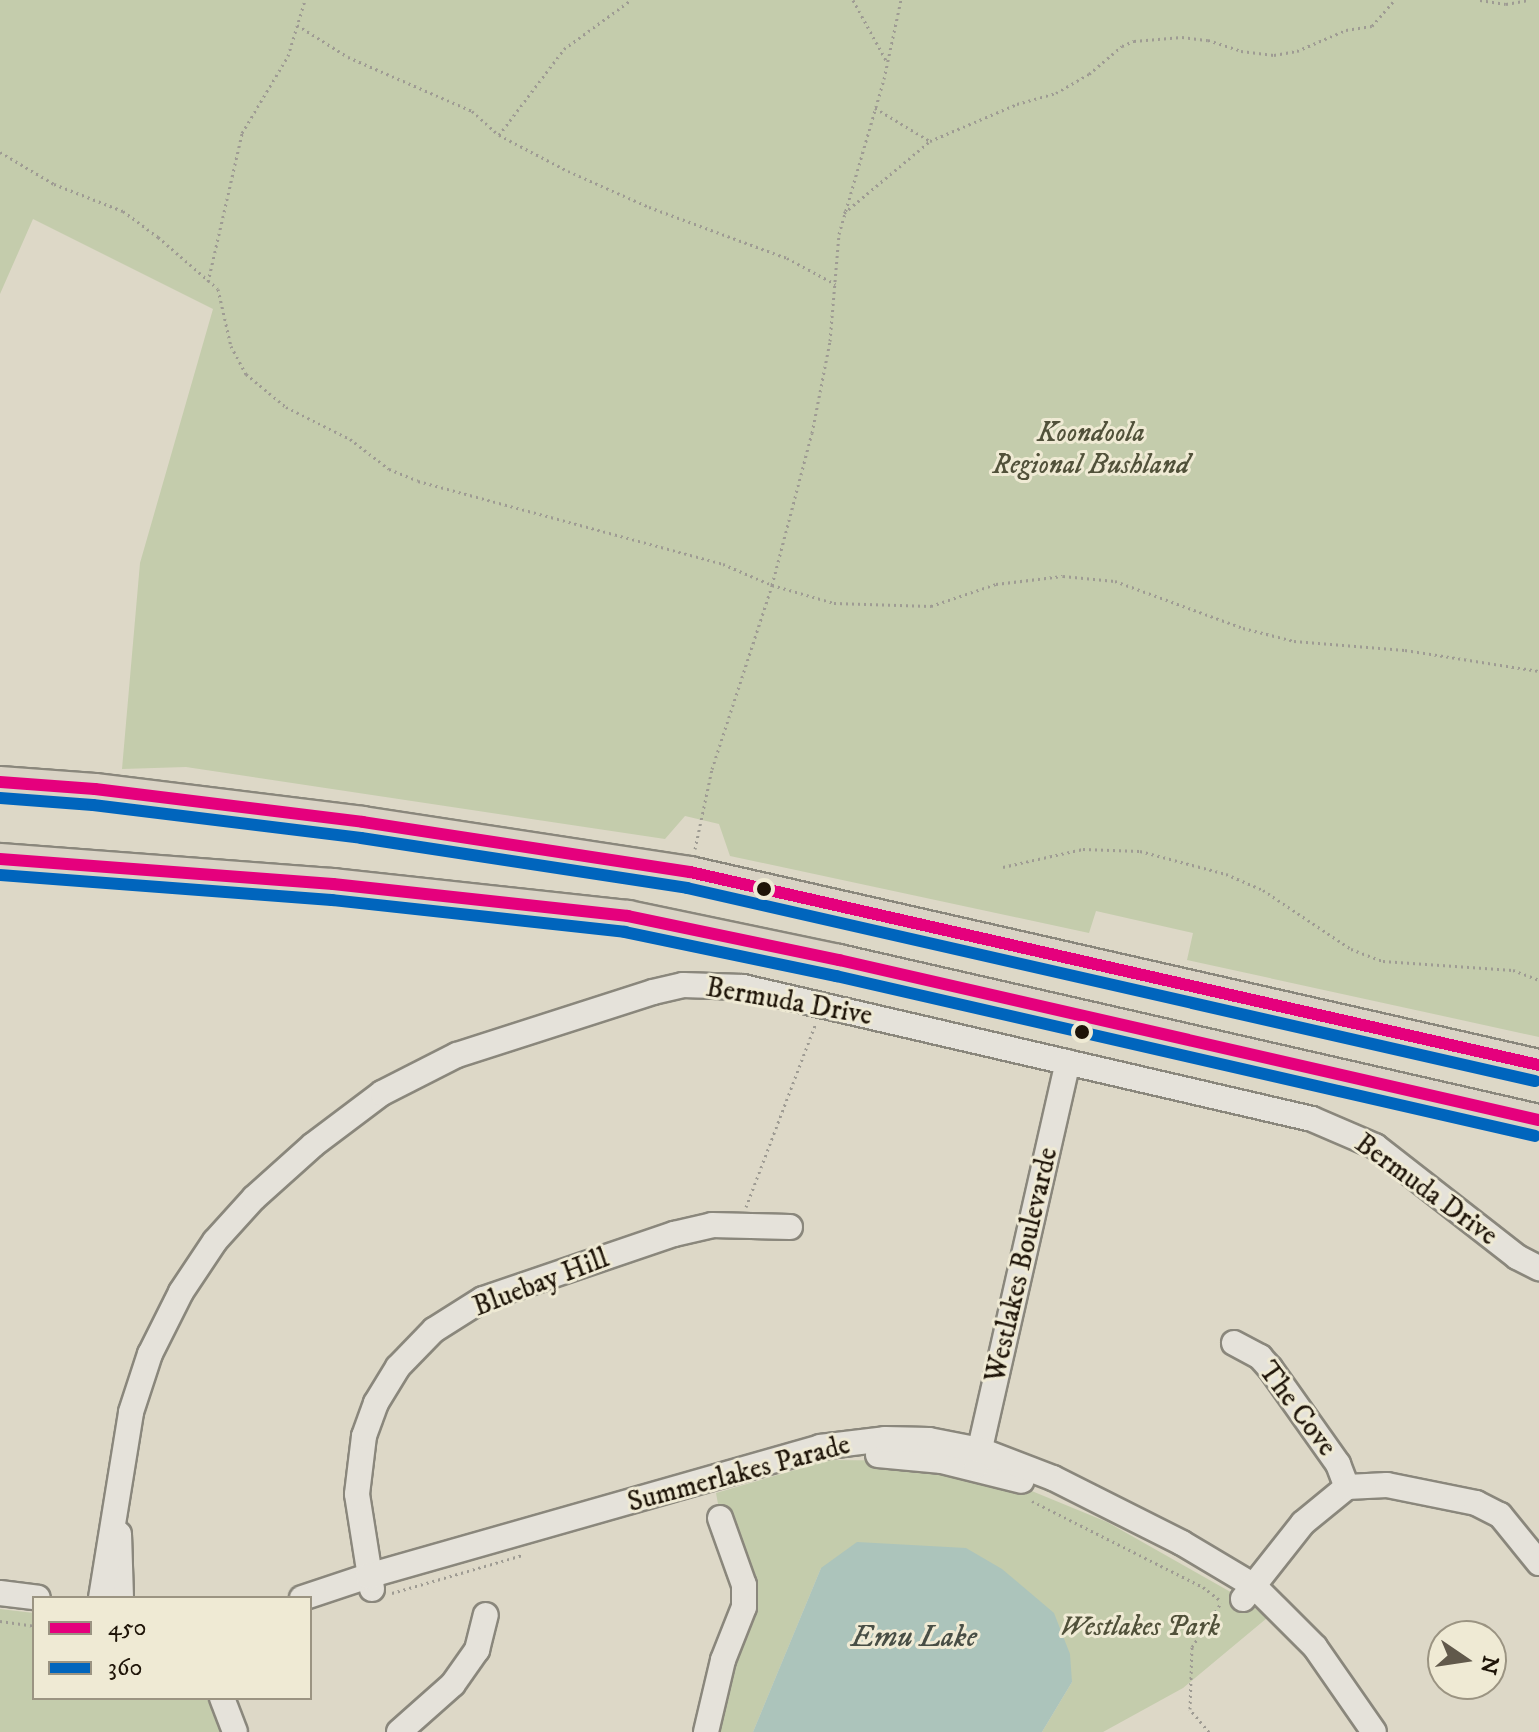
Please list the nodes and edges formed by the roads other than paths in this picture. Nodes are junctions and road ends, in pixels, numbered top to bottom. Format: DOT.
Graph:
graph roads {
  1 [pos="0,782"];
  2 [pos="0,859"];
  3 [pos="1068,1062"];
  4 [pos="1539,1065"];
  5 [pos="1539,1120"];
  6 [pos="790,1227"];
  7 [pos="1539,1268"];
  8 [pos="1234,1343"];
  9 [pos="978,1459"];
  10 [pos="1347,1487"];
  11 [pos="720,1518"];
  12 [pos="116,1520"];
  13 [pos="1539,1563"];
  14 [pos="376,1587"];
  15 [pos="0,1593"];
  16 [pos="101,1596"];
  17 [pos="121,1596"];
  18 [pos="1240,1596"];
  19 [pos="32,1597"];
  20 [pos="312,1597"];
  21 [pos="0,1607"];
  22 [pos="312,1609"];
  23 [pos="32,1612"];
  24 [pos="486,1615"];
  25 [pos="223,1700"];
  26 [pos="235,1732"];
  27 [pos="399,1732"];
  28 [pos="706,1732"];
  29 [pos="1355,1732"];
  30 [pos="1374,1732"];
  1 -- 4 [label="main road"];
  2 -- 5 [label="main road"];
  3 -- 7 [label="street, Bermuda Drive"];
  3 -- 9 [label="street, Westlakes Boulevarde"];
  3 -- 12 [label="street, Bermuda Drive"];
  6 -- 14 [label="street, Bluebay Hill"];
  8 -- 10 [label="street, The Cove"];
  9 -- 14 [label="street, Summerlakes Parade"];
  9 -- 18 [label="street, Summerlakes Parade"];
  10 -- 13 [label="street"];
  10 -- 18 [label="street"];
  11 -- 28 [label="street"];
  12 -- 16 [label="street, Bermuda Drive"];
  12 -- 17 [label="street, Bermuda Drive"];
  14 -- 20 [label="street, Summerlakes Parade"];
  14 -- 22 [label="street, Summerlakes Parade"];
  15 -- 19 [label="street"];
  18 -- 29 [label="street, Summerlakes Parade"];
  18 -- 30 [label="street, Summerlakes Parade"];
  21 -- 23 [label="street"];
  24 -- 27 [label="street"];
  25 -- 26 [label="street"];
}
